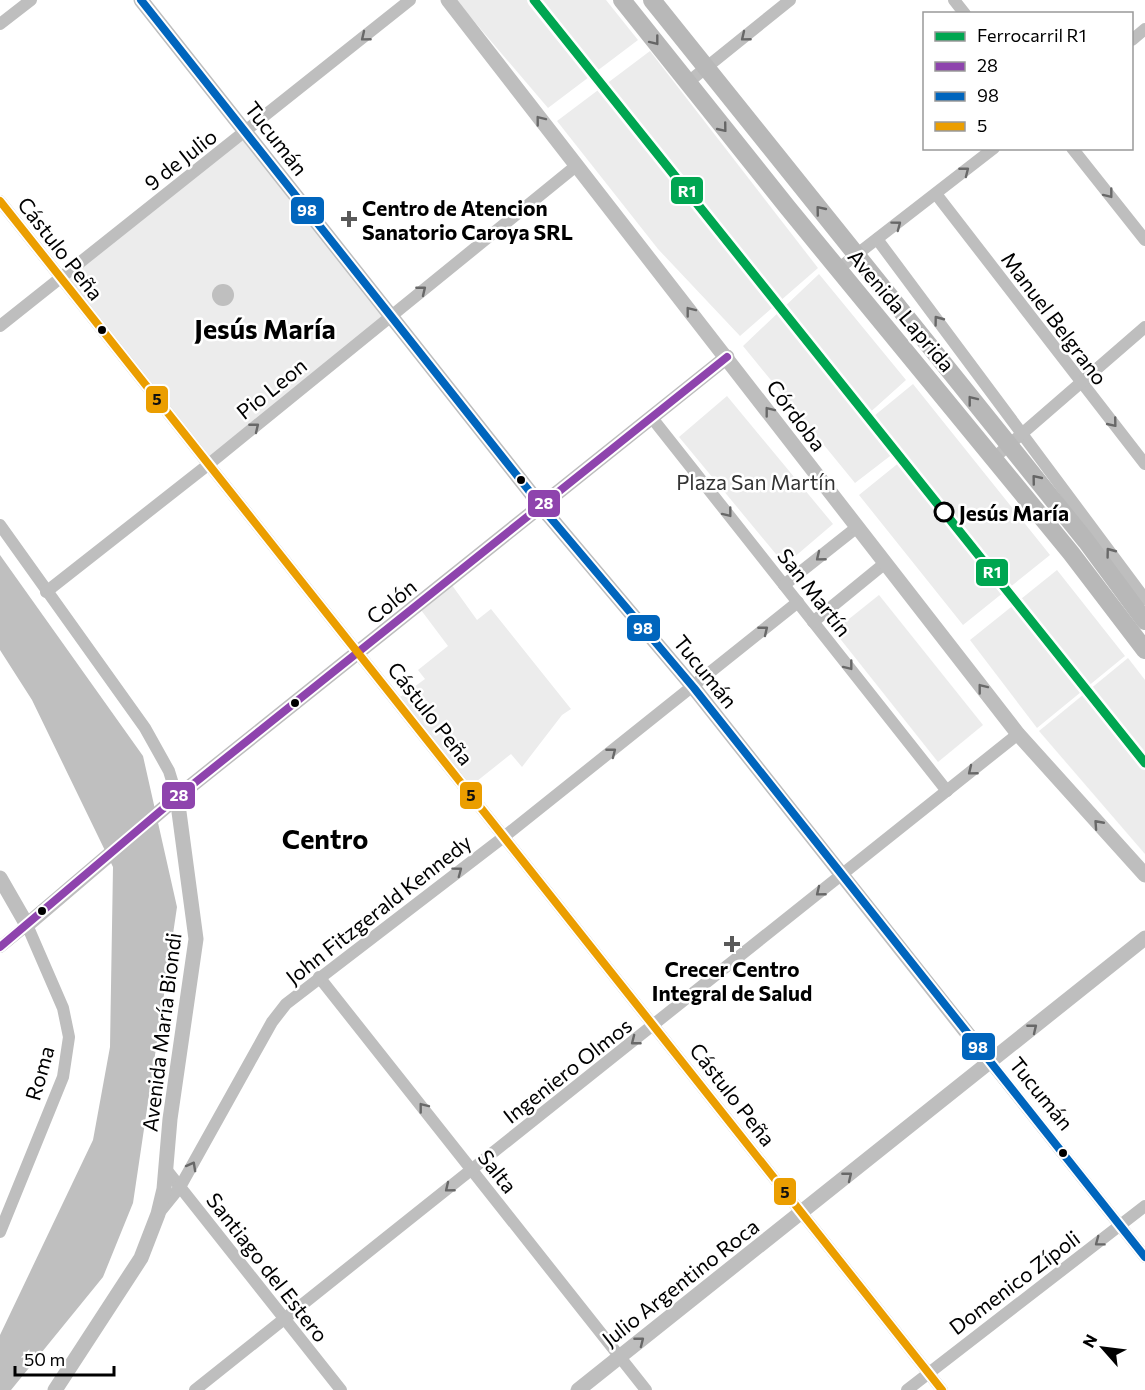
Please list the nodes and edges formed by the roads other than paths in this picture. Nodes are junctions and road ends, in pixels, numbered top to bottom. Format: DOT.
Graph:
graph roads {
  1 [pos="31,0"];
  2 [pos="141,0"];
  3 [pos="410,0"];
  4 [pos="448,0"];
  5 [pos="622,0"];
  6 [pos="652,0"];
  7 [pos="790,0"];
  8 [pos="954,0"];
  9 [pos="963,12"];
  10 [pos="0,24"];
  11 [pos="706,67"];
  12 [pos="687,83"];
  13 [pos="246,132"];
  14 [pos="991,150"];
  15 [pos="1074,150"];
  16 [pos="576,166"];
  17 [pos="936,194"];
  18 [pos="0,201"];
  19 [pos="877,239"];
  20 [pos="1145,240"];
  21 [pos="857,255"];
  22 [pos="838,269"];
  23 [pos="60,278"];
  24 [pos="391,315"];
  25 [pos="0,326"];
  26 [pos="1145,327"];
  27 [pos="727,357"];
  28 [pos="1080,383"];
  29 [pos="652,418"];
  30 [pos="1023,434"];
  31 [pos="1009,446"];
  32 [pos="994,458"];
  33 [pos="209,464"];
  34 [pos="1145,464"];
  35 [pos="543,507"];
  36 [pos="0,525"];
  37 [pos="856,528"];
  38 [pos="884,564"];
  39 [pos="784,585"];
  40 [pos="46,592"];
  41 [pos="1145,599"];
  42 [pos="798,602"];
  43 [pos="813,622"];
  44 [pos="1143,634"];
  45 [pos="359,653"];
  46 [pos="694,688"];
  47 [pos="1018,734"];
  48 [pos="947,791"];
  49 [pos="177,797"];
  50 [pos="504,837"];
  51 [pos="1142,871"];
  52 [pos="842,875"];
  53 [pos="0,878"];
  54 [pos="27,925"];
  55 [pos="1145,938"];
  56 [pos="0,947"];
  57 [pos="319,977"];
  58 [pos="654,1026"];
  59 [pos="990,1062"];
  60 [pos="165,1168"];
  61 [pos="472,1170"];
  62 [pos="180,1187"];
  63 [pos="1145,1206"];
  64 [pos="802,1213"];
  65 [pos="158,1214"];
  66 [pos="1120,1225"];
  67 [pos="0,1232"];
  68 [pos="1145,1257"];
  69 [pos="284,1319"];
  70 [pos="620,1357"];
  71 [pos="928,1372"];
  72 [pos="55,1390"];
  73 [pos="195,1390"];
  74 [pos="340,1390"];
  75 [pos="578,1390"];
  76 [pos="646,1390"];
  77 [pos="907,1390"];
  78 [pos="942,1390"];
  1 -- 10 [label="street"];
  2 -- 13 [label="street, Tucumán"];
  3 -- 13 [label="street, 9 de Julio, one-way"];
  16 -- 4 [label="street, Córdoba, one-way"];
  5 -- 12 [label="main road, Avenida Laprida, one-way"];
  6 -- 11 [label="main road, Avenida Laprida"];
  7 -- 11 [label="street, one-way"];
  8 -- 9 [label="street"];
  11 -- 12 [label="street"];
  21 -- 11 [label="main road, Avenida Laprida, one-way"];
  12 -- 22 [label="main road, Avenida Laprida, one-way"];
  13 -- 23 [label="street, 9 de Julio"];
  13 -- 24 [label="street, Tucumán"];
  17 -- 14 [label="street, one-way"];
  15 -- 20 [label="street, one-way"];
  24 -- 16 [label="street, Pio Leon, one-way"];
  27 -- 16 [label="street, Córdoba, one-way"];
  19 -- 17 [label="street, one-way"];
  17 -- 28 [label="street, Manuel Belgrano"];
  18 -- 23 [label="street, Cástulo Peña"];
  19 -- 21 [label="street"];
  30 -- 19 [label="street, one-way"];
  21 -- 22 [label="street"];
  31 -- 21 [label="main road, Avenida Laprida, one-way"];
  22 -- 32 [label="main road, Avenida Laprida"];
  23 -- 25 [label="street, 9 de Julio"];
  23 -- 33 [label="street, Cástulo Peña"];
  33 -- 24 [label="street, Pio Leon, one-way"];
  24 -- 35 [label="street, Tucumán"];
  26 -- 28 [label="street"];
  27 -- 29 [label="street, Colón"];
  37 -- 27 [label="street, Córdoba, one-way"];
  28 -- 30 [label="street"];
  28 -- 34 [label="street, Manuel Belgrano, one-way"];
  29 -- 35 [label="street, Colón"];
  29 -- 39 [label="street, San Martín, one-way"];
  30 -- 31 [label="street"];
  41 -- 30 [label="street, one-way"];
  31 -- 32 [label="street"];
  44 -- 31 [label="main road, Avenida Laprida, one-way"];
  32 -- 44 [label="main road, Avenida Laprida"];
  33 -- 40 [label="street, Pio Leon"];
  33 -- 45 [label="street, Cástulo Peña"];
  35 -- 45 [label="street, Colón"];
  35 -- 46 [label="street, Tucumán"];
  36 -- 40 [label="street, Avenida María Biondi"];
  37 -- 38 [label="street, Córdoba"];
  37 -- 39 [label="street, one-way"];
  38 -- 43 [label="street"];
  47 -- 38 [label="street, Córdoba, one-way"];
  39 -- 42 [label="street, San Martín"];
  40 -- 49 [label="street, Avenida María Biondi"];
  42 -- 43 [label="street, San Martín"];
  46 -- 42 [label="street, John Fitzgerald Kennedy, one-way"];
  43 -- 48 [label="street, San Martín, one-way"];
  45 -- 49 [label="street, Colón"];
  45 -- 50 [label="street, Cástulo Peña"];
  50 -- 46 [label="street, John Fitzgerald Kennedy, one-way"];
  46 -- 52 [label="street, Tucumán"];
  47 -- 48 [label="street, Ingeniero Olmos, one-way"];
  51 -- 47 [label="street, Córdoba, one-way"];
  48 -- 52 [label="street, Ingeniero Olmos"];
  49 -- 54 [label="street, Colón"];
  49 -- 60 [label="street, Avenida María Biondi"];
  57 -- 50 [label="street, John Fitzgerald Kennedy, one-way"];
  50 -- 58 [label="street, Cástulo Peña"];
  52 -- 58 [label="street, Ingeniero Olmos, one-way"];
  52 -- 59 [label="street, Tucumán"];
  53 -- 54 [label="street"];
  54 -- 56 [label="street, Colón"];
  54 -- 67 [label="street, Roma"];
  59 -- 55 [label="street, Julio Argentino Roca, one-way"];
  61 -- 57 [label="street, Salta, one-way"];
  62 -- 57 [label="street, John Fitzgerald Kennedy, one-way"];
  58 -- 61 [label="street, Ingeniero Olmos, one-way"];
  58 -- 64 [label="street, Cástulo Peña"];
  64 -- 59 [label="street, Julio Argentino Roca, one-way"];
  59 -- 66 [label="street, Tucumán"];
  60 -- 62 [label="street, Santiago del Estero"];
  60 -- 65 [label="street, Avenida María Biondi"];
  61 -- 69 [label="street, Ingeniero Olmos, one-way"];
  61 -- 70 [label="street, Salta"];
  62 -- 65 [label="street, John Fitzgerald Kennedy"];
  62 -- 69 [label="street, Santiago del Estero"];
  63 -- 66 [label="street, Domenico Zípoli"];
  70 -- 64 [label="street, Julio Argentino Roca, one-way"];
  64 -- 71 [label="street, Cástulo Peña"];
  65 -- 72 [label="street, Avenida María Biondi"];
  66 -- 68 [label="street, Tucumán"];
  66 -- 71 [label="street, Domenico Zípoli, one-way"];
  69 -- 73 [label="street, Ingeniero Olmos"];
  69 -- 74 [label="street, Santiago del Estero"];
  70 -- 75 [label="street, Julio Argentino Roca"];
  70 -- 76 [label="street, Salta"];
  71 -- 77 [label="street, Domenico Zípoli"];
  71 -- 78 [label="street, Cástulo Peña"];
}
